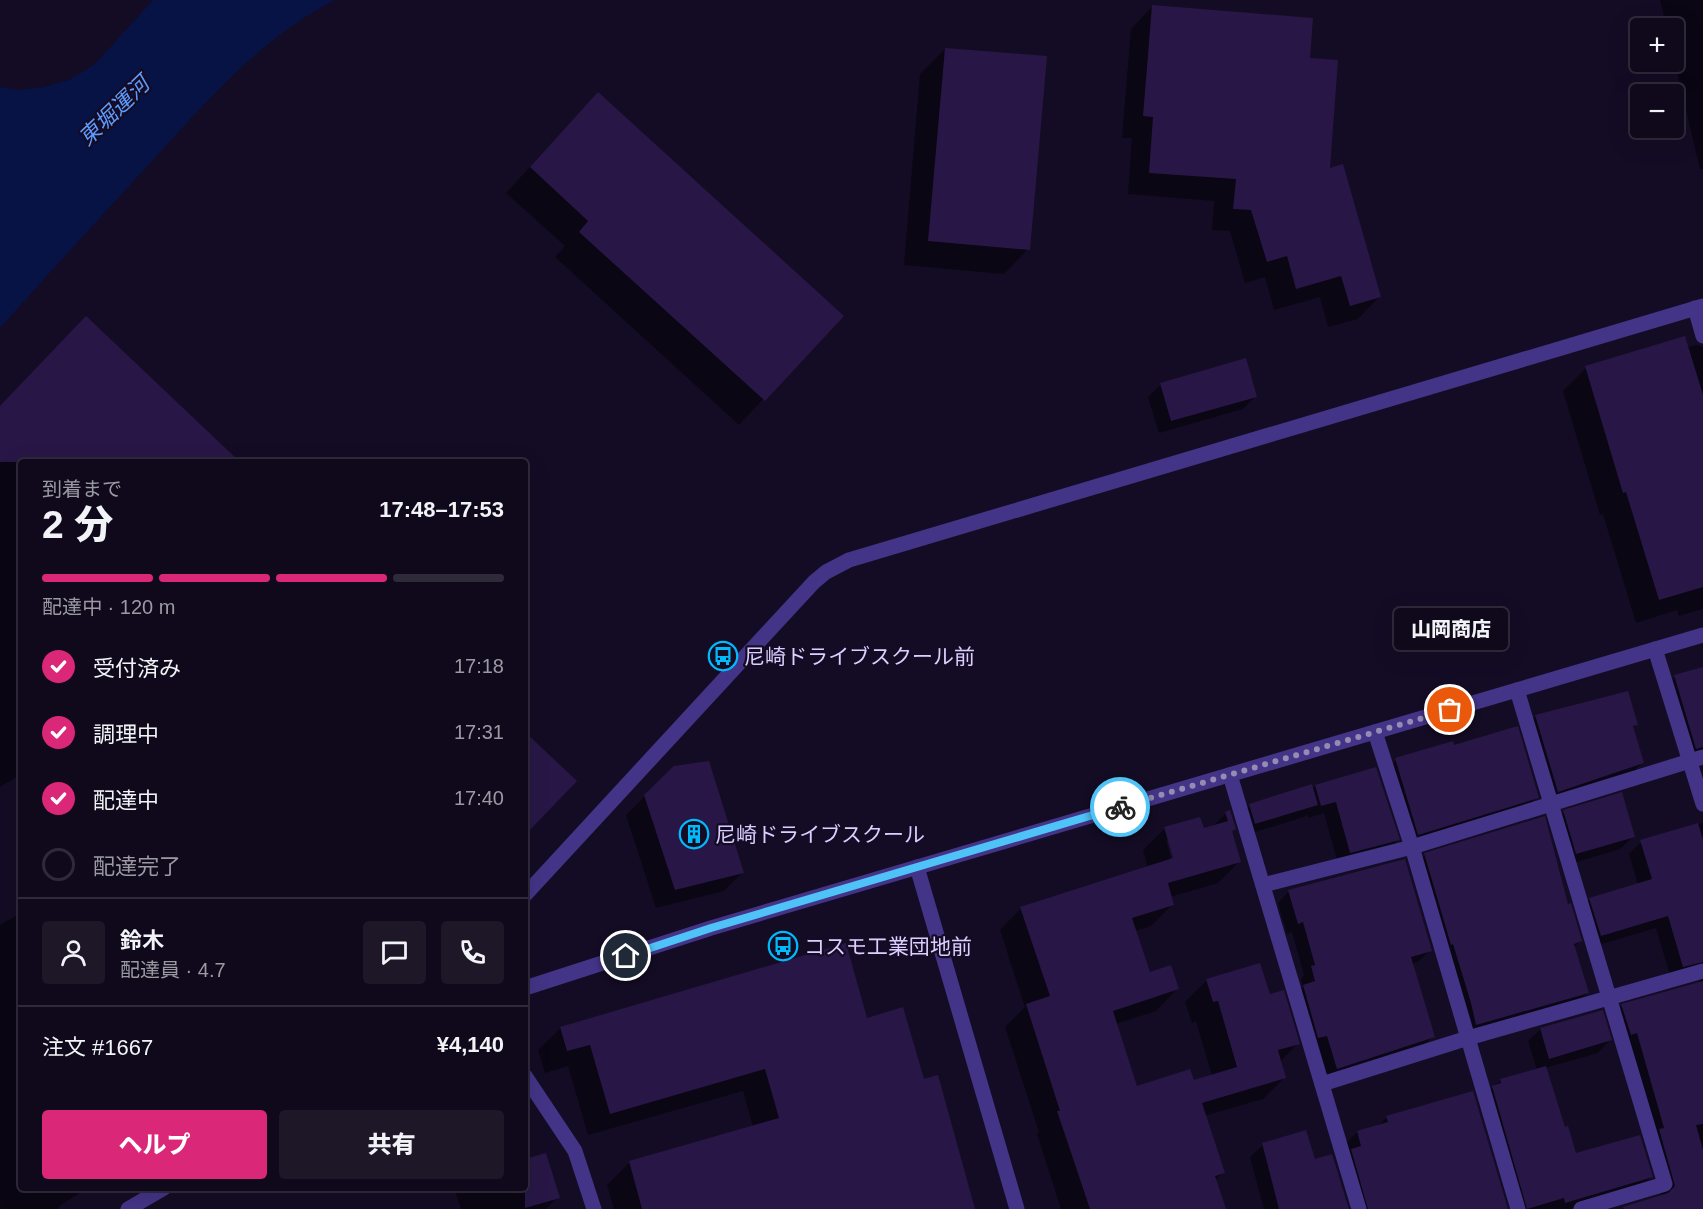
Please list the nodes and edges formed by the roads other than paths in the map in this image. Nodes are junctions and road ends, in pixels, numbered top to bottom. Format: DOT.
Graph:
graph roads {
  1 [pos="1699,307"];
  2 [pos="1703,336"];
  3 [pos="1703,635"];
  4 [pos="1655,650"];
  5 [pos="1517,690"];
  6 [pos="1375,732"];
  7 [pos="1696,759"];
  8 [pos="1230,775"];
  9 [pos="1703,804"];
  10 [pos="1552,805"];
  11 [pos="1412,847"];
  12 [pos="917,867"];
  13 [pos="1263,885"];
  14 [pos="528,893"];
  15 [pos="1703,971"];
  16 [pos="528,987"];
  17 [pos="1609,997"];
  18 [pos="1468,1038"];
  19 [pos="528,1080"];
  20 [pos="1322,1084"];
  21 [pos="159,1191"];
  22 [pos="128,1209"];
  23 [pos="594,1209"];
  24 [pos="1017,1209"];
  25 [pos="1359,1209"];
  26 [pos="1518,1209"];
  27 [pos="1581,1209"];
  1 -- 2 [label="street"];
  1 -- 14 [label="street"];
  3 -- 4 [label="street"];
  4 -- 5 [label="street"];
  4 -- 7 [label="street"];
  5 -- 6 [label="street"];
  5 -- 10 [label="street"];
  6 -- 8 [label="street"];
  6 -- 11 [label="street"];
  7 -- 9 [label="street"];
  7 -- 10 [label="street"];
  8 -- 12 [label="street"];
  8 -- 13 [label="street"];
  10 -- 11 [label="street"];
  10 -- 17 [label="street"];
  11 -- 13 [label="street"];
  11 -- 18 [label="street"];
  12 -- 16 [label="street"];
  12 -- 24 [label="street"];
  13 -- 20 [label="street"];
  15 -- 17 [label="street"];
  17 -- 18 [label="street"];
  17 -- 27 [label="street"];
  18 -- 20 [label="street"];
  18 -- 26 [label="street"];
  19 -- 23 [label="street"];
  20 -- 25 [label="street"];
  21 -- 22 [label="street"];
}
